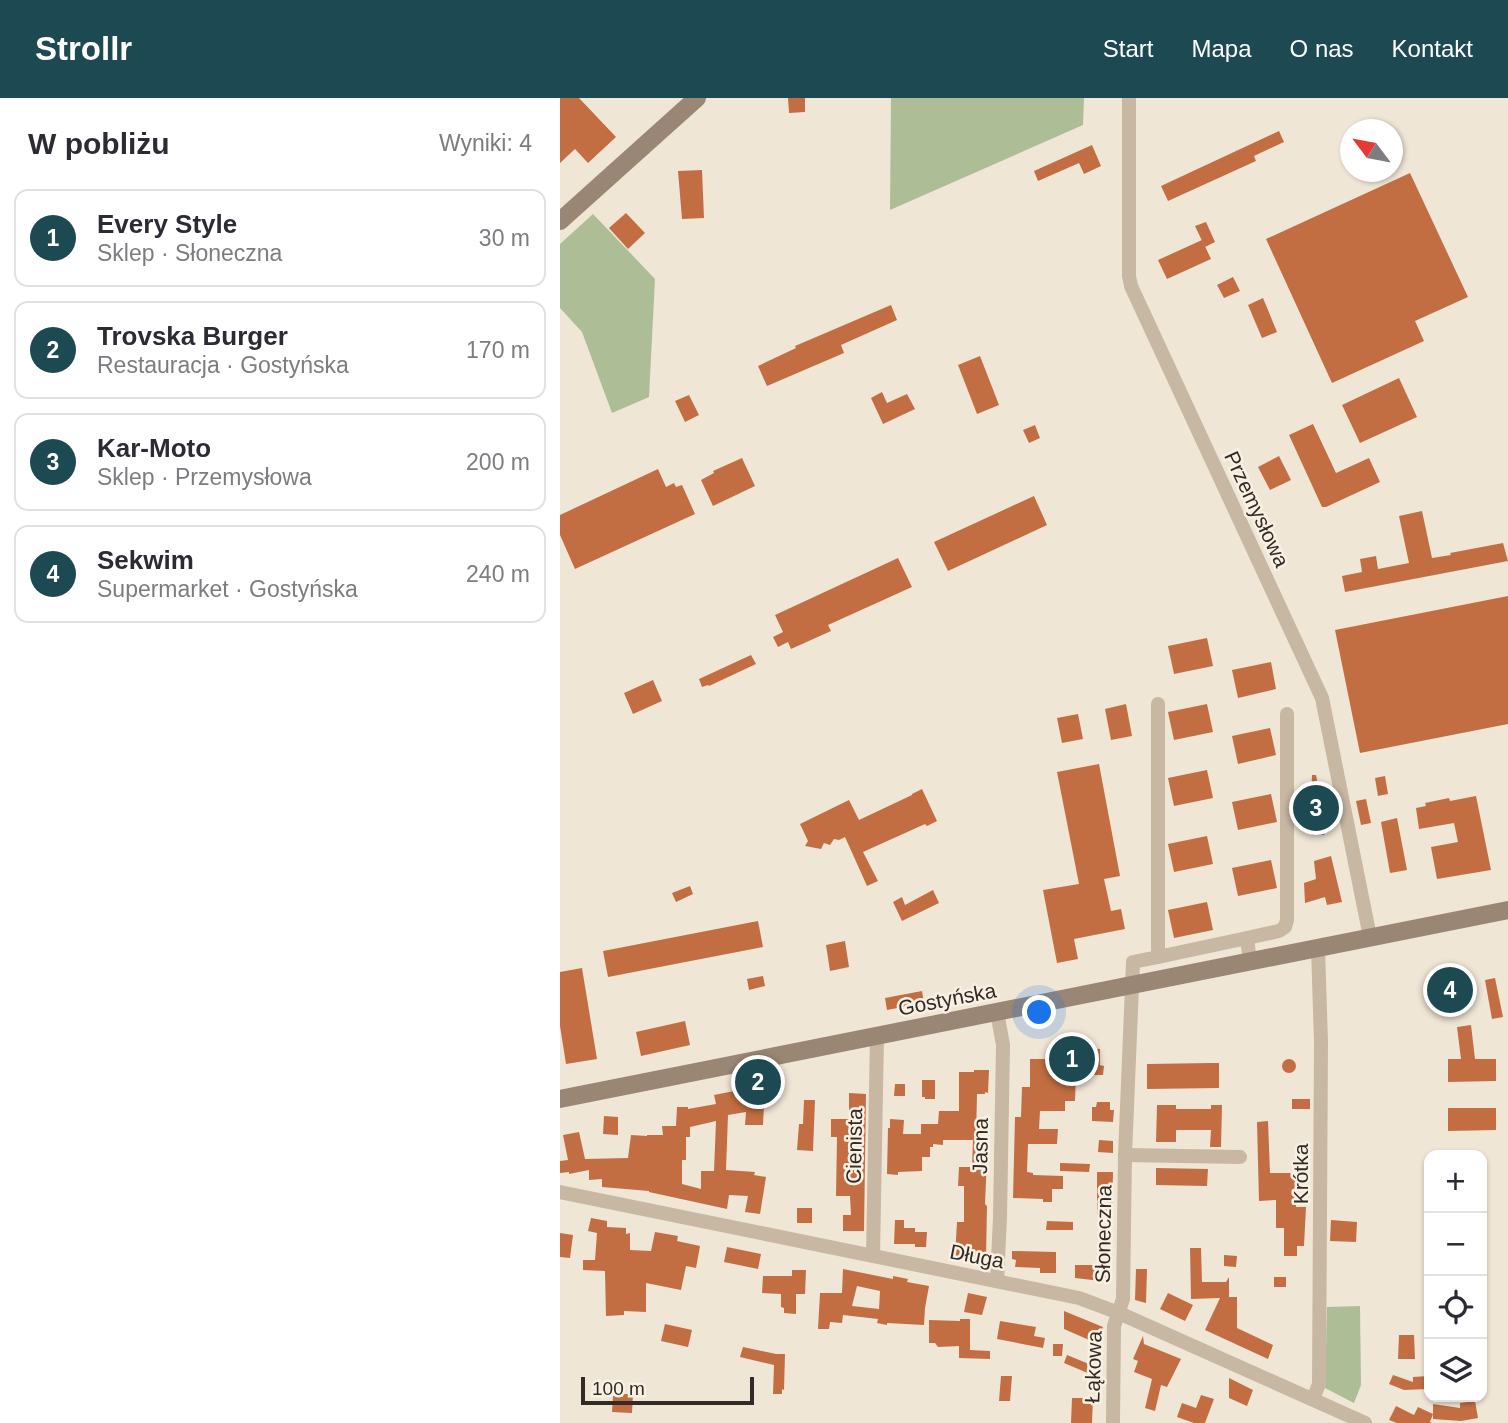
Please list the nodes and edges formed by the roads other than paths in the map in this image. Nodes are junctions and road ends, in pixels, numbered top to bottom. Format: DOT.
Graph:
graph roads {
  1 [pos="697,98"];
  2 [pos="1129,98"];
  3 [pos="560,221"];
  4 [pos="1158,704"];
  5 [pos="1287,714"];
  6 [pos="1508,910"];
  7 [pos="1370,937"];
  8 [pos="1247,938"];
  9 [pos="1318,948"];
  10 [pos="1158,957"];
  11 [pos="1250,962"];
  12 [pos="1131,985"];
  13 [pos="997,1012"];
  14 [pos="877,1036"];
  15 [pos="560,1099"];
  16 [pos="1125,1155"];
  17 [pos="1240,1157"];
  18 [pos="560,1192"];
  19 [pos="873,1256"];
  20 [pos="997,1282"];
  21 [pos="1119,1313"];
  22 [pos="1312,1399"];
  23 [pos="1113,1423"];
  24 [pos="1365,1423"];
  1 -- 3 [label="main road"];
  2 -- 7 [label="street, Przemysłowa"];
  4 -- 10 [label="street"];
  5 -- 8 [label="street"];
  6 -- 7 [label="main road, Gostyńska"];
  7 -- 9 [label="main road, Gostyńska"];
  8 -- 10 [label="street"];
  8 -- 11 [label="street"];
  9 -- 11 [label="main road, Gostyńska"];
  9 -- 22 [label="street, Krótka"];
  10 -- 12 [label="street"];
  11 -- 12 [label="main road, Gostyńska"];
  12 -- 13 [label="main road, Gostyńska"];
  12 -- 16 [label="street, Słoneczna"];
  13 -- 14 [label="main road, Gostyńska"];
  13 -- 20 [label="street, Jasna"];
  14 -- 15 [label="main road, Gostyńska"];
  14 -- 19 [label="street, Cienista"];
  16 -- 17 [label="street, Słoneczna"];
  16 -- 21 [label="street, Słoneczna"];
  18 -- 19 [label="street, Długa"];
  19 -- 20 [label="street, Długa"];
  20 -- 21 [label="street, Długa"];
  21 -- 22 [label="street, Długa"];
  21 -- 23 [label="street, Łąkowa"];
  22 -- 24 [label="street, Długa"];
}
